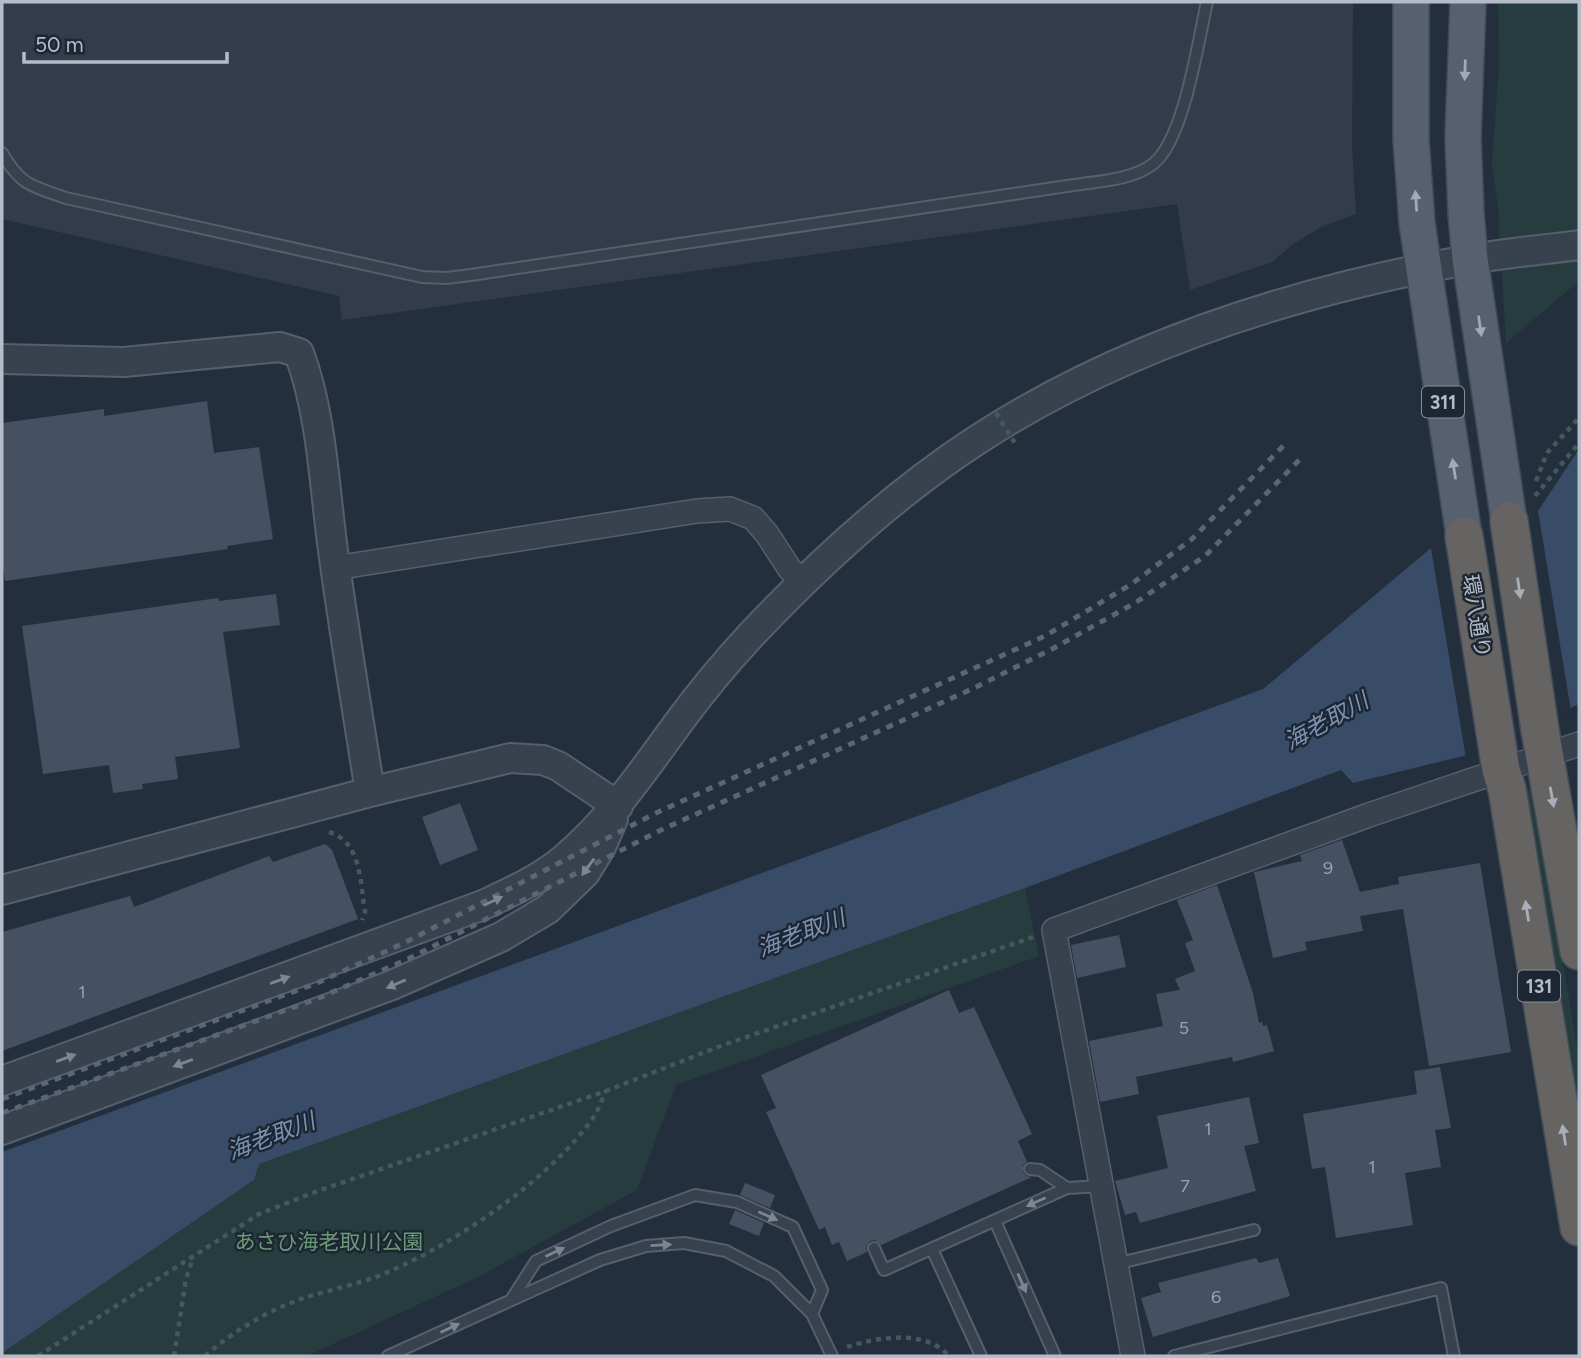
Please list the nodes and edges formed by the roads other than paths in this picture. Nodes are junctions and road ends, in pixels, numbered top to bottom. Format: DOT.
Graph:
graph roads {
  1 [pos="1207,2"];
  2 [pos="1411,2"];
  3 [pos="1468,2"];
  4 [pos="2,153"];
  5 [pos="1579,245"];
  6 [pos="1470,259"];
  7 [pos="1423,268"];
  8 [pos="2,359"];
  9 [pos="1520,510"];
  10 [pos="1464,536"];
  11 [pos="335,568"];
  12 [pos="803,583"];
  13 [pos="1542,743"];
  14 [pos="1579,744"];
  15 [pos="1499,758"];
  16 [pos="370,792"];
  17 [pos="618,807"];
  18 [pos="2,890"];
  19 [pos="1579,951"];
  20 [pos="2,1081"];
  21 [pos="2,1130"];
  22 [pos="1030,1169"];
  23 [pos="1102,1186"];
  24 [pos="1067,1188"];
  25 [pos="995,1221"];
  26 [pos="1579,1227"];
  27 [pos="1254,1230"];
  28 [pos="874,1248"];
  29 [pos="932,1249"];
  30 [pos="1116,1264"];
  31 [pos="511,1300"];
  32 [pos="812,1314"];
  33 [pos="831,1354"];
  34 [pos="388,1356"];
  35 [pos="981,1356"];
  36 [pos="1055,1356"];
  37 [pos="1133,1356"];
  38 [pos="1174,1356"];
  39 [pos="1454,1356"];
  1 -- 4 [label="lane"];
  7 -- 2 [label="main road, 環八通り / 311, one-way"];
  3 -- 6 [label="main road, 311, one-way"];
  5 -- 6 [label="street"];
  6 -- 7 [label="street"];
  6 -- 9 [label="main road, 311, one-way"];
  10 -- 7 [label="main road, 環八通り / 311, one-way"];
  7 -- 12 [label="street"];
  8 -- 11 [label="street"];
  9 -- 13 [label="highway, 131, one-way"];
  10 -- 15 [label="highway, 環八通り / 131"];
  11 -- 12 [label="street"];
  11 -- 16 [label="street"];
  12 -- 17 [label="street"];
  13 -- 14 [label="street"];
  13 -- 15 [label="street"];
  13 -- 19 [label="highway, 131, one-way"];
  15 -- 23 [label="street"];
  26 -- 15 [label="highway, 環八通り / 131, one-way"];
  16 -- 17 [label="street"];
  16 -- 18 [label="street"];
  20 -- 17 [label="street, one-way"];
  17 -- 21 [label="street, one-way"];
  22 -- 24 [label="lane"];
  23 -- 24 [label="lane"];
  23 -- 30 [label="street"];
  24 -- 25 [label="lane, one-way"];
  25 -- 29 [label="lane"];
  25 -- 36 [label="lane, one-way"];
  27 -- 30 [label="lane"];
  28 -- 29 [label="lane"];
  29 -- 35 [label="lane"];
  30 -- 37 [label="street"];
  31 -- 32 [label="lane, one-way"];
  31 -- 32 [label="lane, one-way"];
  34 -- 31 [label="lane, one-way"];
  32 -- 33 [label="lane"];
  38 -- 39 [label="lane"];
}
